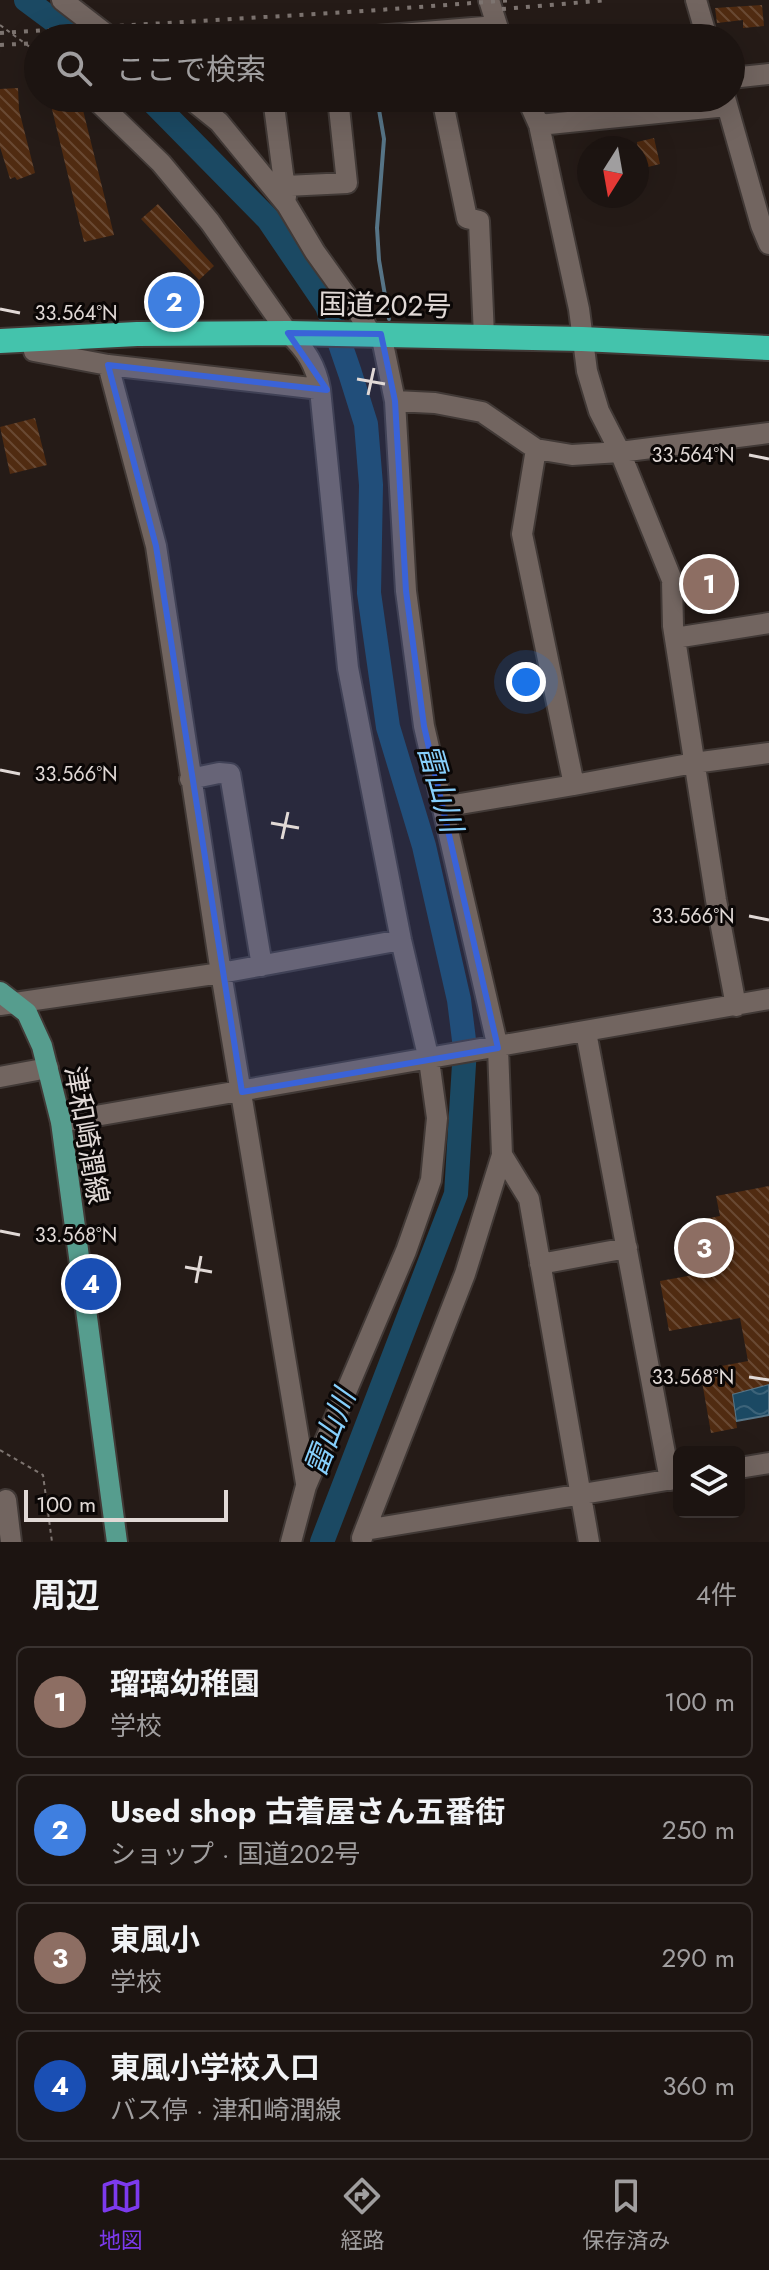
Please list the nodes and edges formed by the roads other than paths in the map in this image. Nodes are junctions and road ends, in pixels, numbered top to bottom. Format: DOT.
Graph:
graph roads {
  1 [pos="62,0"];
  2 [pos="489,0"];
  3 [pos="696,0"];
  4 [pos="93,24"];
  5 [pos="496,24"];
  6 [pos="703,24"];
  7 [pos="769,74"];
  8 [pos="745,77"];
  9 [pos="108,112"];
  10 [pos="206,112"];
  11 [pos="275,112"];
  12 [pos="339,112"];
  13 [pos="445,112"];
  14 [pos="533,112"];
  15 [pos="645,112"];
  16 [pos="729,112"];
  17 [pos="539,125"];
  18 [pos="286,196"];
  19 [pos="769,244"];
  20 [pos="288,333"];
  21 [pos="370,334"];
  22 [pos="484,336"];
  23 [pos="31,338"];
  24 [pos="582,339"];
  25 [pos="0,341"];
  26 [pos="769,348"];
  27 [pos="108,365"];
  28 [pos="320,389"];
  29 [pos="395,401"];
  30 [pos="769,433"];
  31 [pos="536,449"];
  32 [pos="620,452"];
  33 [pos="769,623"];
  34 [pos="675,638"];
  35 [pos="769,753"];
  36 [pos="694,763"];
  37 [pos="190,779"];
  38 [pos="574,785"];
  39 [pos="442,807"];
  40 [pos="401,940"];
  41 [pos="262,966"];
  42 [pos="221,973"];
  43 [pos="769,999"];
  44 [pos="6,1000"];
  45 [pos="736,1006"];
  46 [pos="586,1032"];
  47 [pos="498,1048"];
  48 [pos="429,1060"];
  49 [pos="48,1068"];
  50 [pos="0,1077"];
  51 [pos="242,1092"];
  52 [pos="61,1122"];
  53 [pos="502,1155"];
  54 [pos="627,1248"];
  55 [pos="540,1264"];
  56 [pos="769,1463"];
  57 [pos="745,1467"];
  58 [pos="673,1469"];
  59 [pos="673,1479"];
  60 [pos="306,1486"];
  61 [pos="581,1494"];
  62 [pos="6,1500"];
  63 [pos="363,1536"];
  64 [pos="11,1542"];
  65 [pos="117,1542"];
  66 [pos="291,1542"];
  67 [pos="589,1542"];
  1 -- 4 [label="street"];
  2 -- 5 [label="street"];
  3 -- 6 [label="street"];
  7 -- 8 [label="street"];
  9 -- 20 [label="street"];
  10 -- 18 [label="street"];
  11 -- 18 [label="street"];
  12 -- 18 [label="street"];
  13 -- 22 [label="street"];
  14 -- 17 [label="street"];
  15 -- 17 [label="street"];
  16 -- 19 [label="street"];
  17 -- 24 [label="street"];
  18 -- 21 [label="street"];
  20 -- 21 [label="highway, 国道202号"];
  20 -- 23 [label="highway, 国道202号"];
  20 -- 28 [label="street"];
  21 -- 22 [label="highway, 国道202号"];
  21 -- 29 [label="street"];
  22 -- 24 [label="highway, 国道202号"];
  23 -- 25 [label="highway, 国道202号"];
  23 -- 27 [label="street"];
  24 -- 26 [label="highway, 国道202号"];
  24 -- 32 [label="street"];
  27 -- 28 [label="street"];
  27 -- 37 [label="street"];
  28 -- 40 [label="street"];
  29 -- 31 [label="street"];
  29 -- 39 [label="street"];
  30 -- 32 [label="street"];
  31 -- 32 [label="street"];
  31 -- 38 [label="street"];
  32 -- 34 [label="street"];
  33 -- 34 [label="street"];
  34 -- 36 [label="street"];
  35 -- 36 [label="street"];
  36 -- 38 [label="street"];
  36 -- 45 [label="street"];
  37 -- 41 [label="street"];
  37 -- 42 [label="street"];
  38 -- 39 [label="street"];
  39 -- 47 [label="street"];
  40 -- 41 [label="street"];
  40 -- 48 [label="street"];
  41 -- 42 [label="street"];
  42 -- 44 [label="street"];
  42 -- 51 [label="street"];
  43 -- 45 [label="street"];
  44 -- 49 [label="main road, 津和崎潤線"];
  45 -- 46 [label="street"];
  46 -- 47 [label="street"];
  46 -- 54 [label="street"];
  47 -- 48 [label="street"];
  47 -- 53 [label="street"];
  48 -- 51 [label="street"];
  48 -- 60 [label="street"];
  49 -- 50 [label="street"];
  49 -- 52 [label="main road, 津和崎潤線"];
  51 -- 52 [label="street"];
  51 -- 60 [label="street"];
  52 -- 65 [label="main road, 津和崎潤線"];
  53 -- 55 [label="street"];
  53 -- 63 [label="street"];
  54 -- 55 [label="street"];
  54 -- 58 [label="street"];
  55 -- 61 [label="street"];
  56 -- 57 [label="street"];
  59 -- 61 [label="street"];
  60 -- 66 [label="street"];
  61 -- 63 [label="street"];
  61 -- 67 [label="street"];
  62 -- 64 [label="street"];
}
